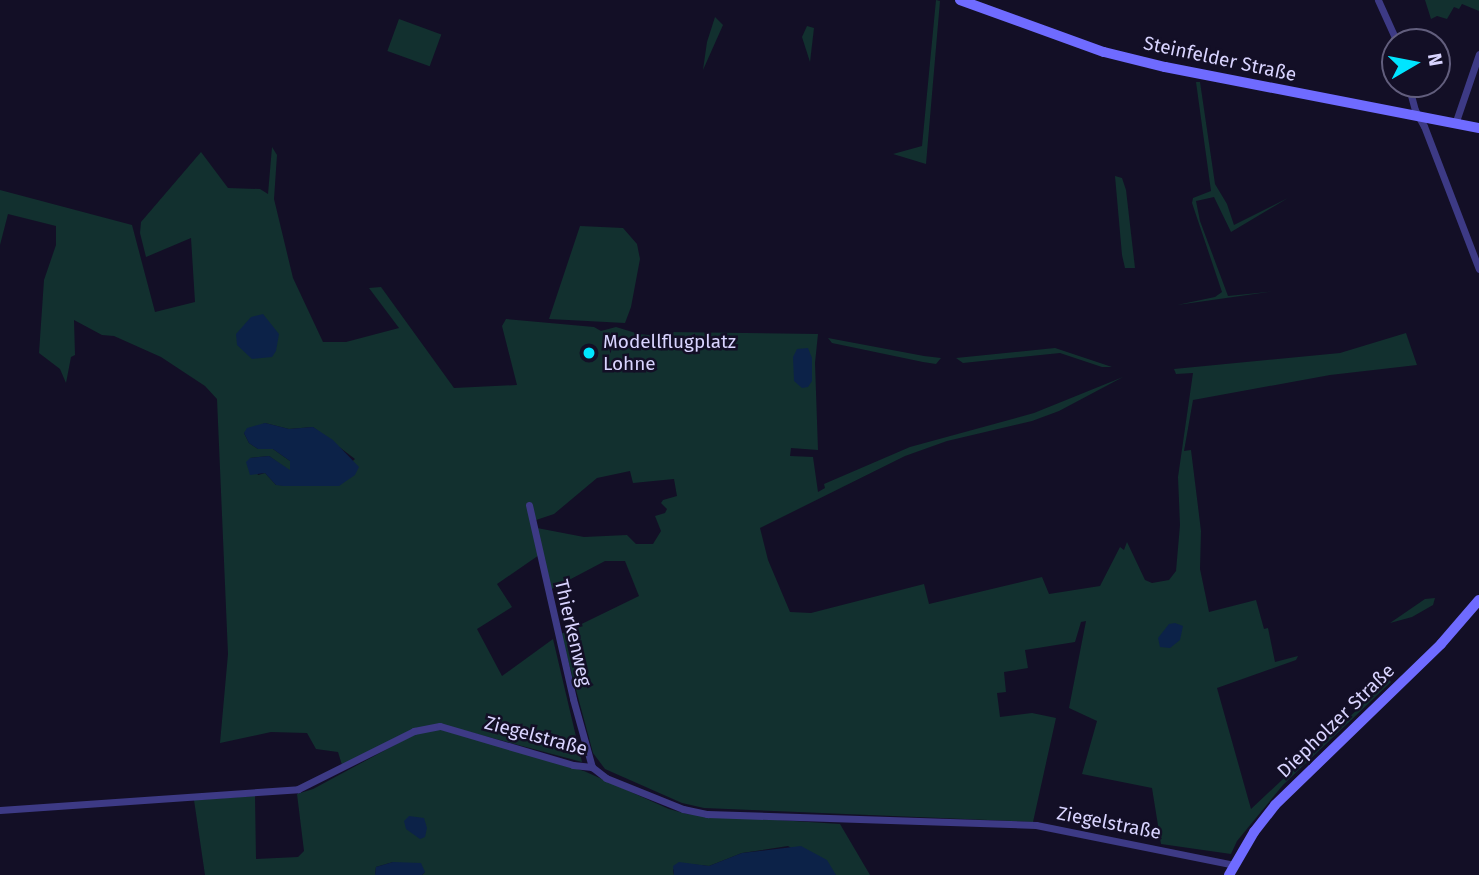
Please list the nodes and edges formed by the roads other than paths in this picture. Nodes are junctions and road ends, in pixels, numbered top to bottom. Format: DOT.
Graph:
graph roads {
  1 [pos="960,0"];
  2 [pos="1378,0"];
  3 [pos="1391,28"];
  4 [pos="1479,54"];
  5 [pos="1413,98"];
  6 [pos="1419,117"];
  7 [pos="1455,124"];
  8 [pos="1479,128"];
  9 [pos="1479,269"];
  10 [pos="529,505"];
  11 [pos="1479,600"];
  12 [pos="592,767"];
  13 [pos="0,810"];
  14 [pos="1232,870"];
  1 -- 6 [label="main road, Steinfelder Straße"];
  2 -- 3 [label="street"];
  4 -- 7 [label="street"];
  5 -- 6 [label="street"];
  6 -- 7 [label="main road, Steinfelder Straße"];
  6 -- 9 [label="street"];
  7 -- 8 [label="main road, Steinfelder Straße"];
  10 -- 12 [label="street, Thierkenweg"];
  11 -- 14 [label="main road, Diepholzer Straße"];
  12 -- 13 [label="street, Ziegelstraße"];
  12 -- 14 [label="street, Ziegelstraße"];
}
